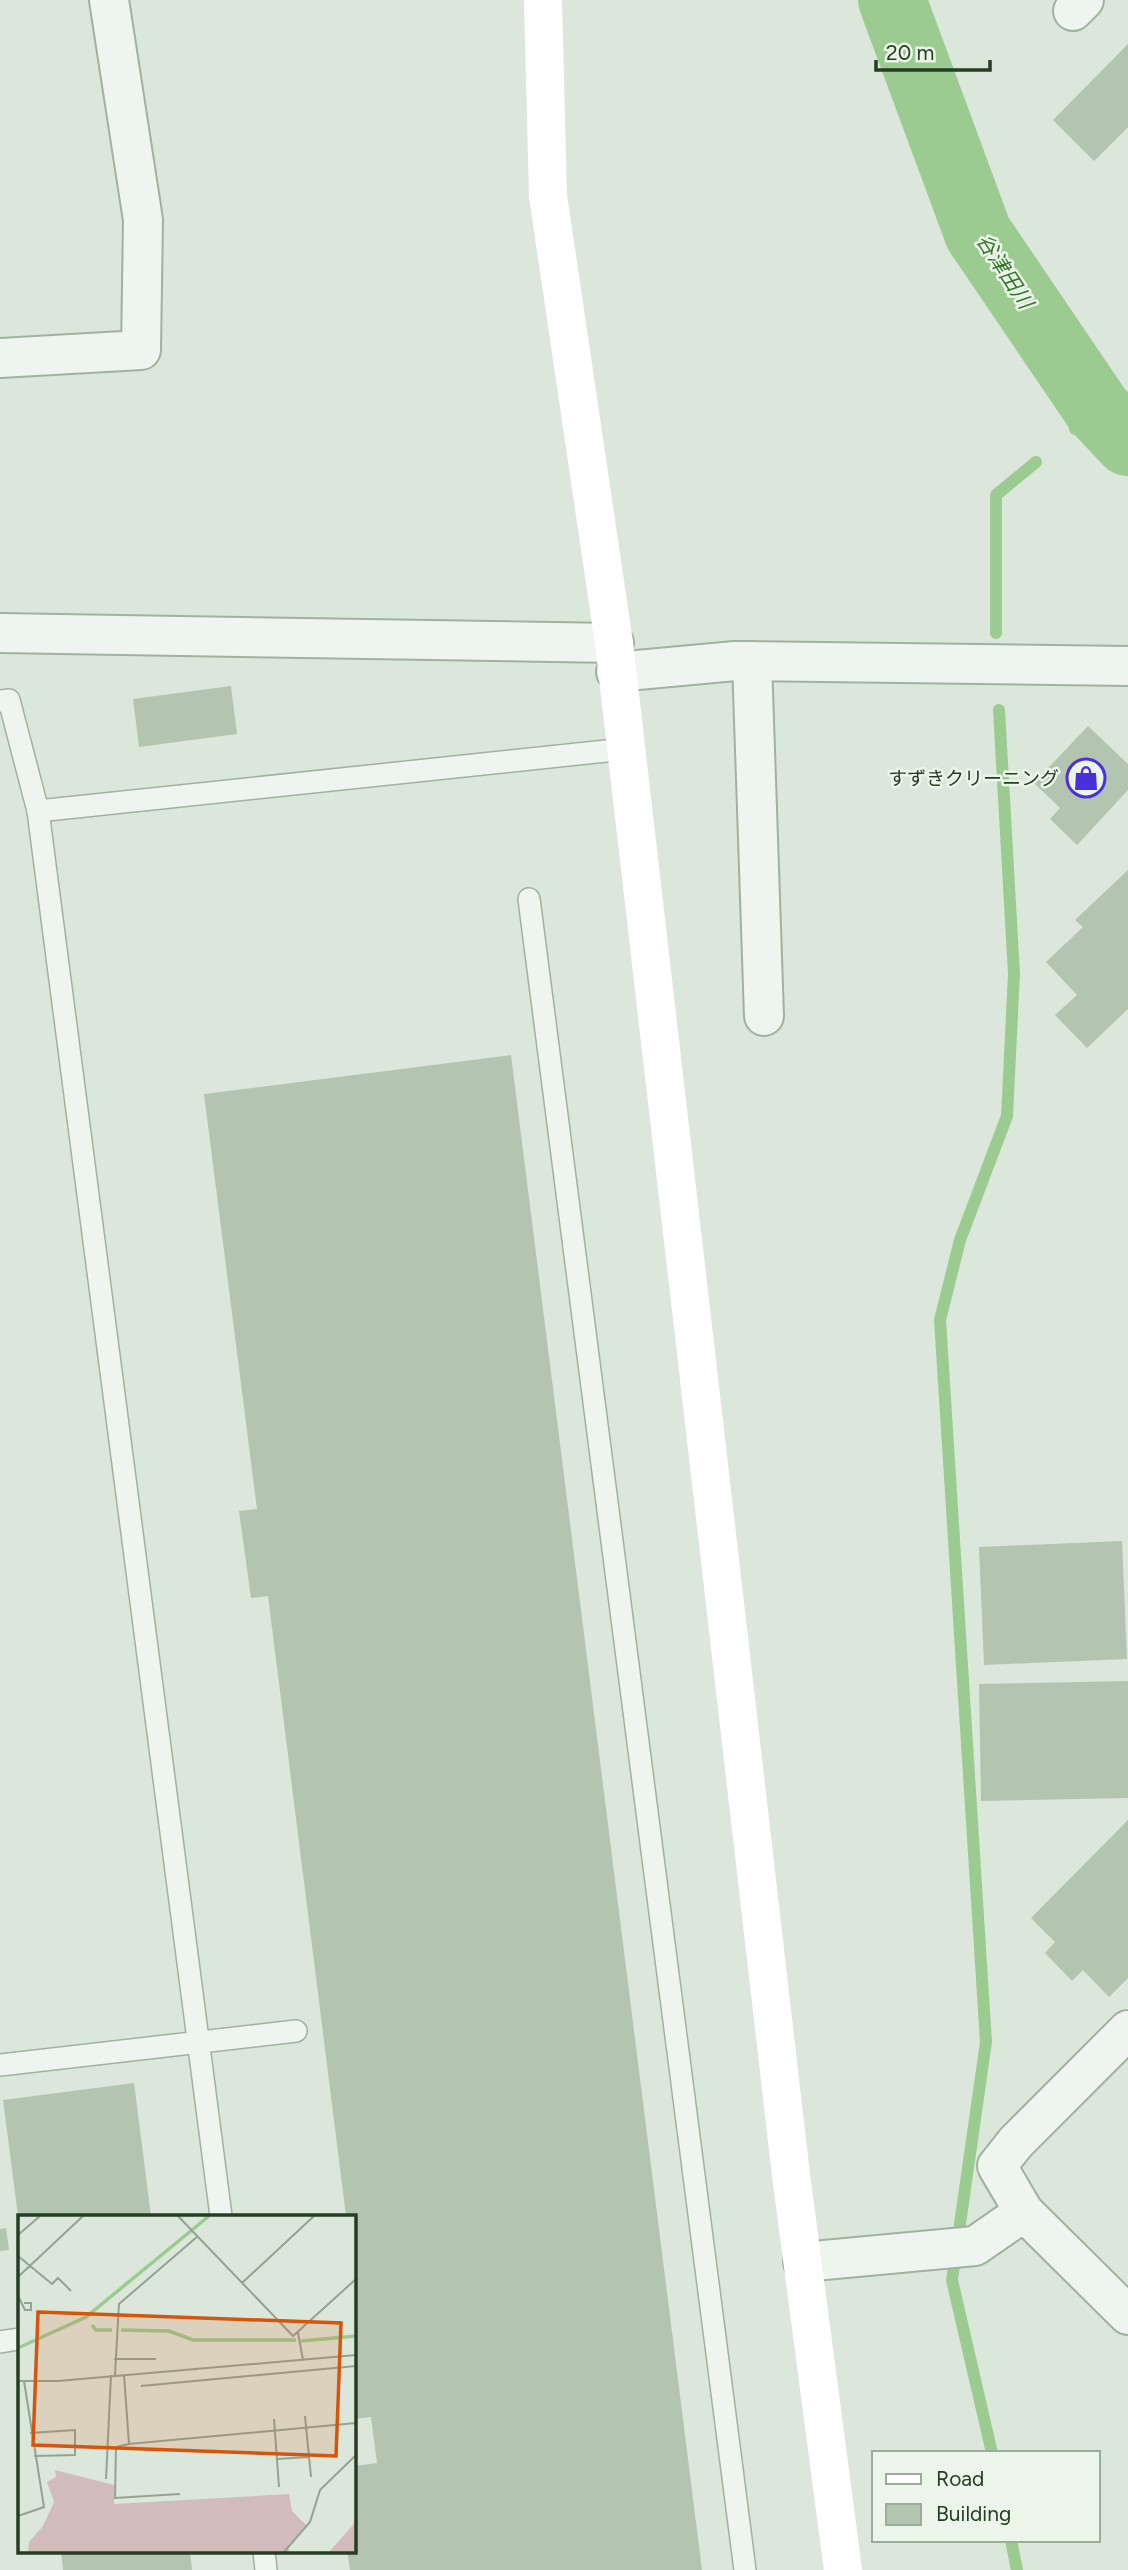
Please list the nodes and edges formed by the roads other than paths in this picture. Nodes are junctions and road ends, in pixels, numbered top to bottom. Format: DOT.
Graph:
graph roads {
  1 [pos="109,0"];
  2 [pos="543,0"];
  3 [pos="0,358"];
  4 [pos="0,633"];
  5 [pos="615,657"];
  6 [pos="752,661"];
  7 [pos="1128,666"];
  8 [pos="0,701"];
  9 [pos="625,749"];
  10 [pos="38,810"];
  11 [pos="529,899"];
  12 [pos="764,1016"];
  13 [pos="1128,2030"];
  14 [pos="296,2031"];
  15 [pos="199,2041"];
  16 [pos="0,2065"];
  17 [pos="1024,2211"];
  18 [pos="221,2215"];
  19 [pos="803,2262"];
  20 [pos="1128,2315"];
  21 [pos="18,2339"];
  22 [pos="0,2342"];
  23 [pos="264,2552"];
  24 [pos="266,2570"];
  25 [pos="745,2570"];
  26 [pos="843,2570"];
  1 -- 3 [label="street"];
  2 -- 5 [label="street"];
  4 -- 5 [label="street"];
  5 -- 6 [label="street"];
  5 -- 9 [label="street"];
  6 -- 7 [label="street"];
  6 -- 12 [label="street"];
  8 -- 10 [label="lane"];
  9 -- 10 [label="lane"];
  9 -- 19 [label="street"];
  10 -- 15 [label="lane"];
  11 -- 25 [label="lane"];
  13 -- 17 [label="street"];
  14 -- 15 [label="lane"];
  15 -- 16 [label="lane"];
  15 -- 18 [label="lane"];
  17 -- 19 [label="street"];
  17 -- 20 [label="street"];
  19 -- 26 [label="street"];
  21 -- 22 [label="lane"];
  23 -- 24 [label="lane"];
}
